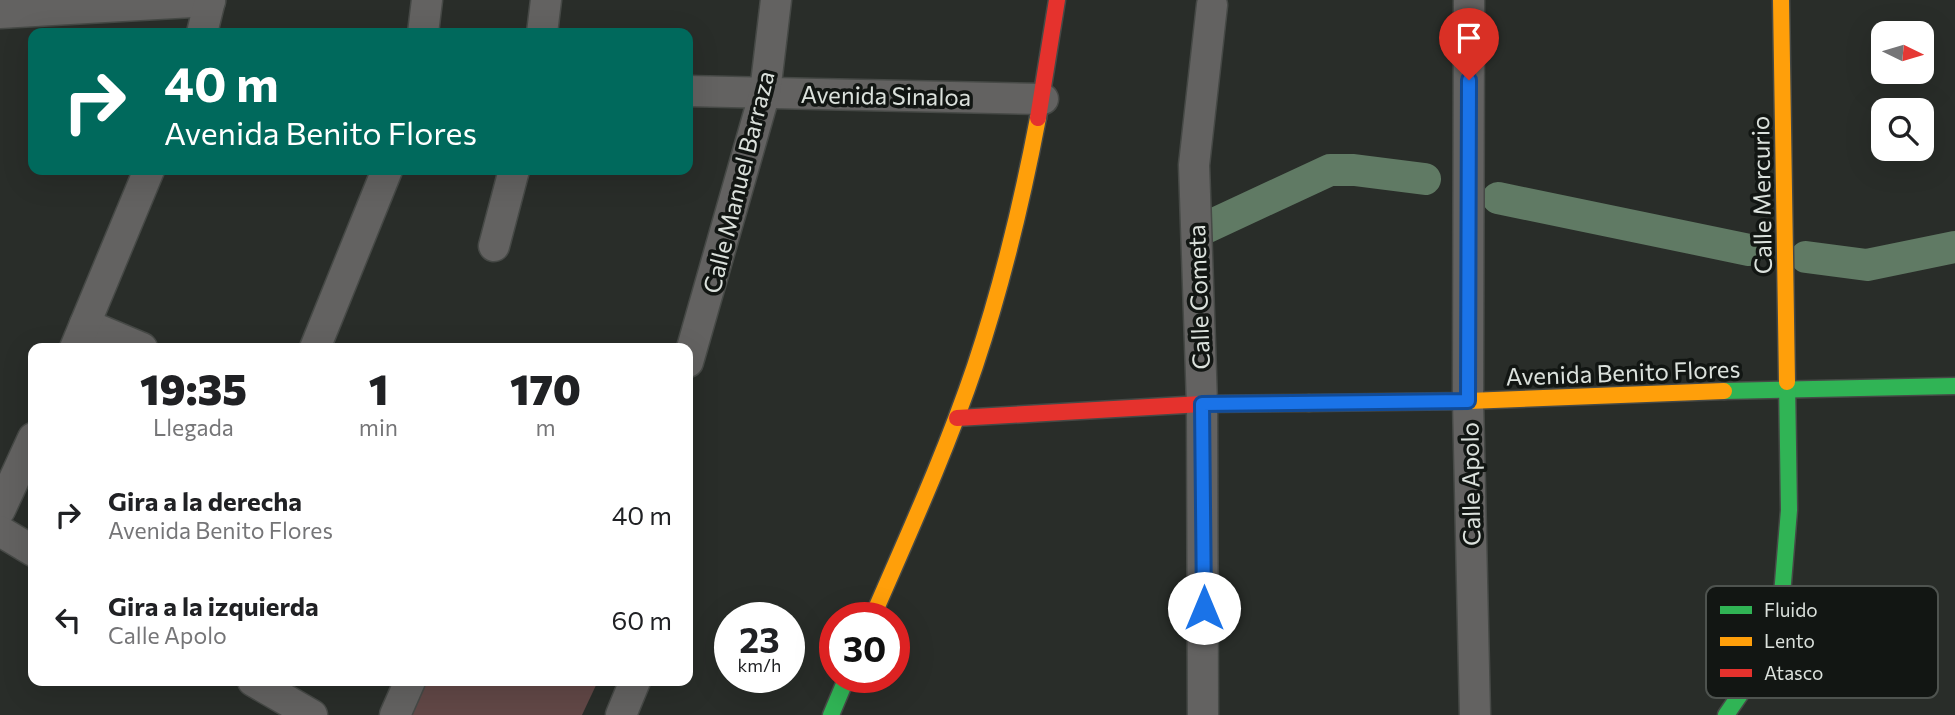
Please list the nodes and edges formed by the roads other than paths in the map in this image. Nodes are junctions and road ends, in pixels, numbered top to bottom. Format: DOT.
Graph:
graph roads {
  1 [pos="210,0"];
  2 [pos="427,0"];
  3 [pos="546,0"];
  4 [pos="776,0"];
  5 [pos="1057,0"];
  6 [pos="1469,0"];
  7 [pos="1780,0"];
  8 [pos="1212,5"];
  9 [pos="0,13"];
  10 [pos="203,28"];
  11 [pos="424,28"];
  12 [pos="543,28"];
  13 [pos="693,91"];
  14 [pos="765,92"];
  15 [pos="1043,99"];
  16 [pos="147,175"];
  17 [pos="385,175"];
  18 [pos="513,175"];
  19 [pos="494,246"];
  20 [pos="80,336"];
  21 [pos="116,343"];
  22 [pos="317,343"];
  23 [pos="693,344"];
  24 [pos="1955,386"];
  25 [pos="1788,388"];
  26 [pos="1468,401"];
  27 [pos="1202,404"];
  28 [pos="957,418"];
  29 [pos="28,449"];
  30 [pos="0,510"];
  31 [pos="0,531"];
  32 [pos="28,548"];
  33 [pos="1783,586"];
  34 [pos="879,602"];
  35 [pos="262,686"];
  36 [pos="408,686"];
  37 [pos="633,686"];
  38 [pos="1738,698"];
  39 [pos="312,715"];
  40 [pos="395,715"];
  41 [pos="621,715"];
  42 [pos="1203,715"];
  43 [pos="1475,715"];
  44 [pos="1726,715"];
  1 -- 9 [label="street"];
  1 -- 10 [label="street"];
  2 -- 11 [label="street"];
  3 -- 12 [label="street"];
  4 -- 14 [label="street, Calle Manuel Barraza"];
  5 -- 15 [label="street"];
  6 -- 26 [label="street, Calle Apolo"];
  7 -- 25 [label="street, Calle Mercurio"];
  8 -- 27 [label="street, Calle Cometa"];
  13 -- 14 [label="street, Avenida Sinaloa"];
  14 -- 15 [label="street, Avenida Sinaloa"];
  14 -- 23 [label="street, Calle Manuel Barraza"];
  15 -- 28 [label="street"];
  16 -- 20 [label="street"];
  17 -- 22 [label="street"];
  18 -- 19 [label="street"];
  20 -- 21 [label="street"];
  24 -- 25 [label="street, Avenida Benito Flores"];
  25 -- 26 [label="street, Avenida Benito Flores"];
  25 -- 33 [label="street, Calle Mercurio"];
  26 -- 27 [label="street, Avenida Benito Flores"];
  26 -- 43 [label="street, Calle Apolo"];
  27 -- 28 [label="street, Avenida Benito Flores"];
  27 -- 42 [label="street, Calle Cometa"];
  28 -- 34 [label="street"];
  29 -- 30 [label="street"];
  31 -- 32 [label="street"];
  35 -- 39 [label="street"];
  36 -- 40 [label="street"];
  37 -- 41 [label="street"];
  38 -- 44 [label="street, Calle Mercurio"];
}
